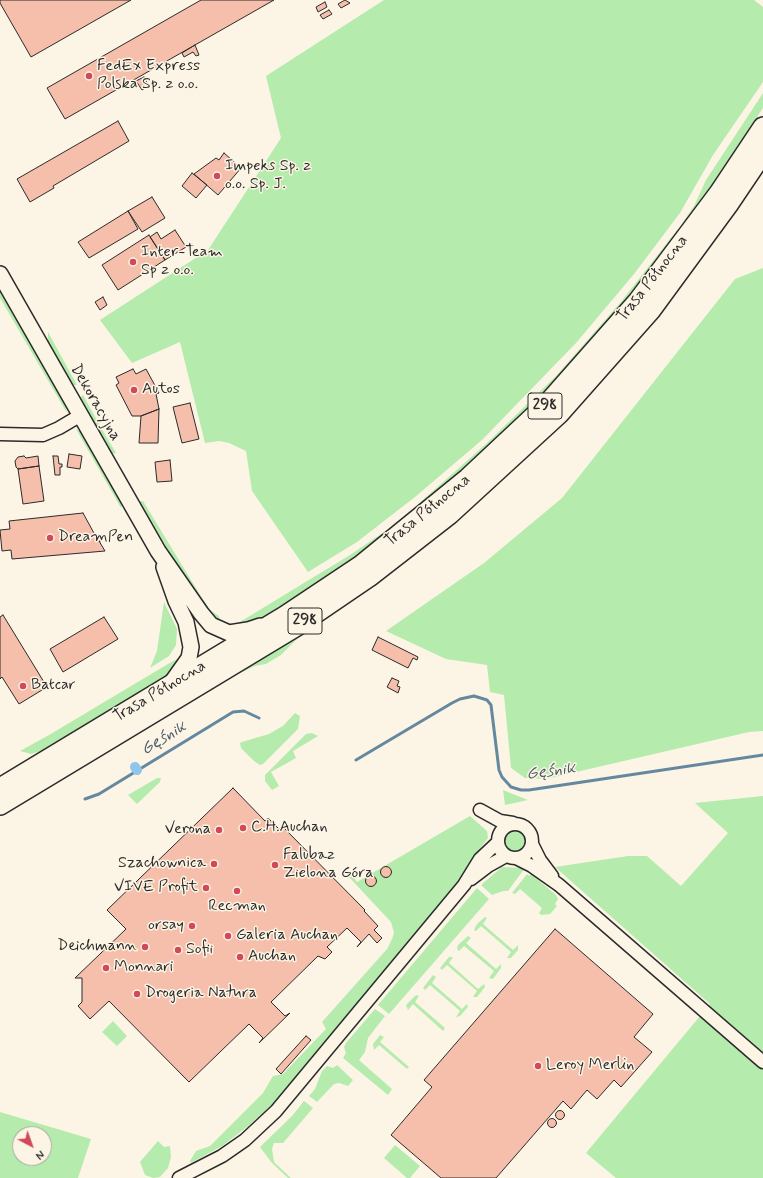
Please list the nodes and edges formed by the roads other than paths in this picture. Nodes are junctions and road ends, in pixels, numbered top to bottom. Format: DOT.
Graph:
graph roads {
  1 [pos="763,127"];
  2 [pos="763,153"];
  3 [pos="0,274"];
  4 [pos="81,415"];
  5 [pos="0,434"];
  6 [pos="158,551"];
  7 [pos="285,616"];
  8 [pos="170,686"];
  9 [pos="0,788"];
  10 [pos="0,805"];
  11 [pos="513,823"];
  12 [pos="497,840"];
  13 [pos="532,844"];
  14 [pos="511,857"];
  15 [pos="464,885"];
  16 [pos="559,885"];
  17 [pos="763,1062"];
  18 [pos="179,1178"];
  1 -- 7 [label="main road, Trasa Północna / 298"];
  2 -- 10 [label="main road, Trasa Północna / 298"];
  3 -- 4 [label="street, Dekoracyjna"];
  4 -- 5 [label="street"];
  4 -- 6 [label="street, Dekoracyjna"];
  6 -- 7 [label="street, Dekoracyjna"];
  6 -- 8 [label="street, Dekoracyjna"];
  7 -- 8 [label="main road, Trasa Północna / 298"];
  8 -- 9 [label="main road, Trasa Północna / 298"];
  11 -- 12 [label="street"];
  11 -- 12 [label="street"];
  11 -- 13 [label="street"];
  12 -- 14 [label="street"];
  12 -- 15 [label="street"];
  13 -- 14 [label="street"];
  13 -- 16 [label="street"];
  14 -- 15 [label="street"];
  14 -- 16 [label="street"];
  15 -- 18 [label="street"];
  16 -- 17 [label="street"];
}
